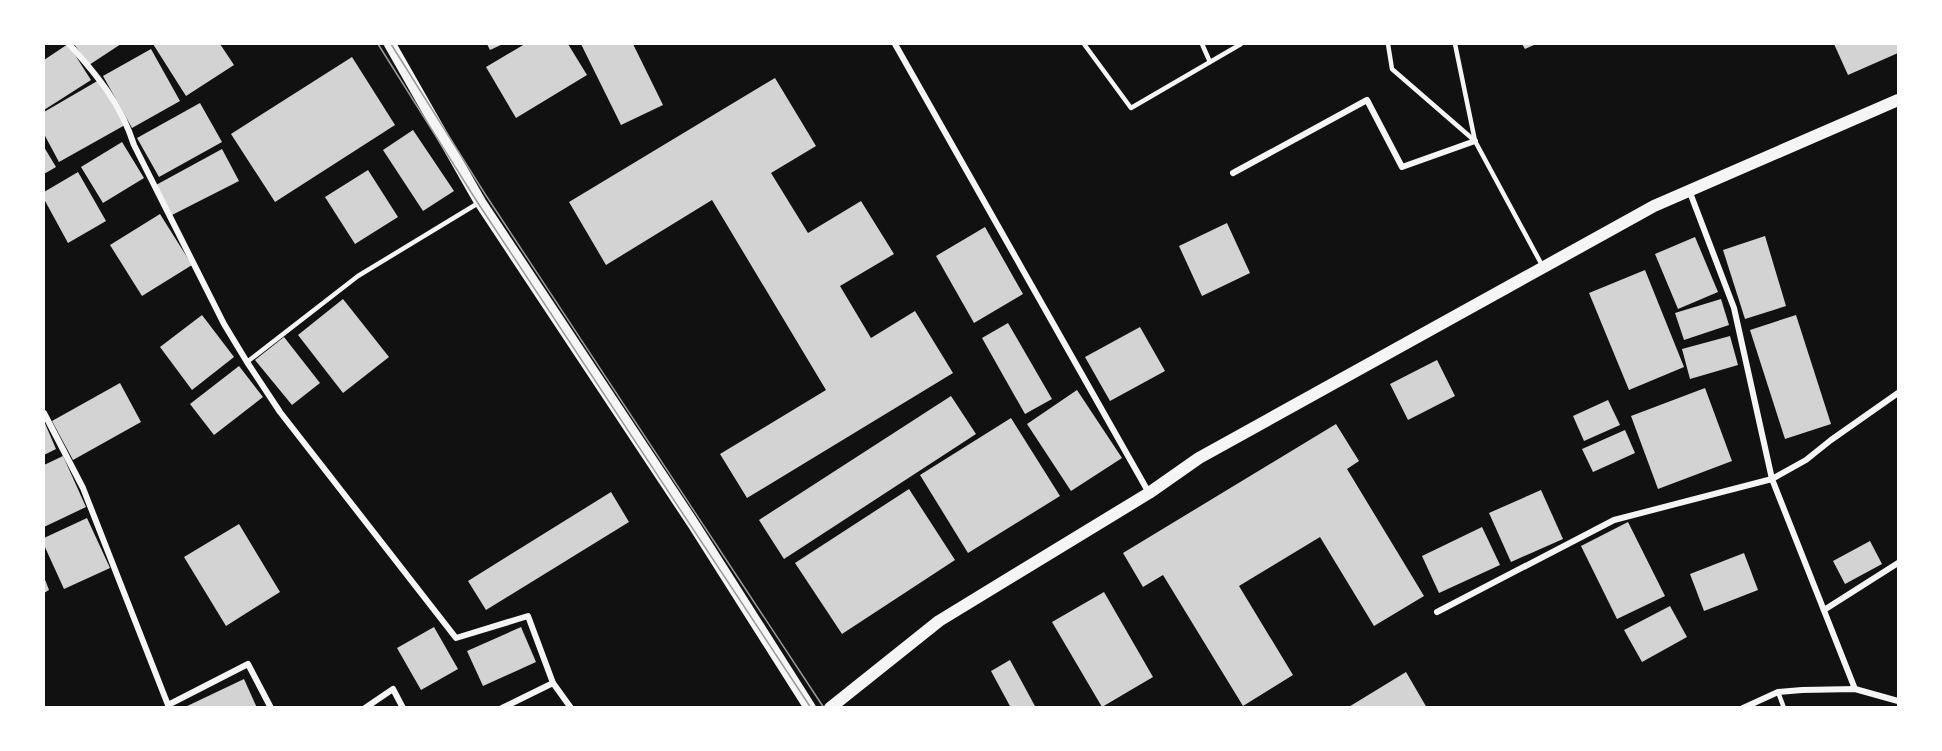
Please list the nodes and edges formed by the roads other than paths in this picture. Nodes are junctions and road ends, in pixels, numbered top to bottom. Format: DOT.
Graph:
graph roads {
  1 [pos="69,44"];
  2 [pos="391,44"];
  3 [pos="894,44"];
  4 [pos="1084,44"];
  5 [pos="1202,44"];
  6 [pos="1241,44"];
  7 [pos="1388,44"];
  8 [pos="1455,44"];
  9 [pos="1210,62"];
  10 [pos="1899,100"];
  11 [pos="1475,141"];
  12 [pos="1233,173"];
  13 [pos="1689,190"];
  14 [pos="480,202"];
  15 [pos="1543,267"];
  16 [pos="247,362"];
  17 [pos="1899,393"];
  18 [pos="44,413"];
  19 [pos="1772,479"];
  20 [pos="1149,493"];
  21 [pos="1899,563"];
  22 [pos="1824,610"];
  23 [pos="1437,612"];
  24 [pos="554,683"];
  25 [pos="1855,689"];
  26 [pos="1778,692"];
  27 [pos="1899,701"];
  28 [pos="272,708"];
  29 [pos="365,708"];
  30 [pos="403,708"];
  31 [pos="502,708"];
  32 [pos="571,708"];
  33 [pos="810,708"];
  34 [pos="830,708"];
  35 [pos="1743,708"];
  36 [pos="1784,708"];
  1 -- 16 [label="street"];
  2 -- 14 [label="main road"];
  3 -- 20 [label="street"];
  4 -- 9 [label="lane"];
  5 -- 9 [label="lane"];
  6 -- 9 [label="lane"];
  7 -- 11 [label="lane"];
  8 -- 11 [label="lane"];
  10 -- 13 [label="main road"];
  11 -- 12 [label="street"];
  11 -- 15 [label="lane"];
  13 -- 15 [label="main road"];
  13 -- 19 [label="street"];
  14 -- 16 [label="lane"];
  14 -- 33 [label="main road"];
  15 -- 20 [label="main road"];
  16 -- 24 [label="street"];
  17 -- 19 [label="street"];
  18 -- 28 [label="street"];
  19 -- 22 [label="street"];
  19 -- 23 [label="street"];
  20 -- 34 [label="main road"];
  21 -- 22 [label="street"];
  22 -- 25 [label="street"];
  24 -- 31 [label="street"];
  24 -- 32 [label="street"];
  25 -- 26 [label="street"];
  25 -- 27 [label="street"];
  26 -- 35 [label="street"];
  26 -- 36 [label="lane"];
  29 -- 30 [label="street"];
}
